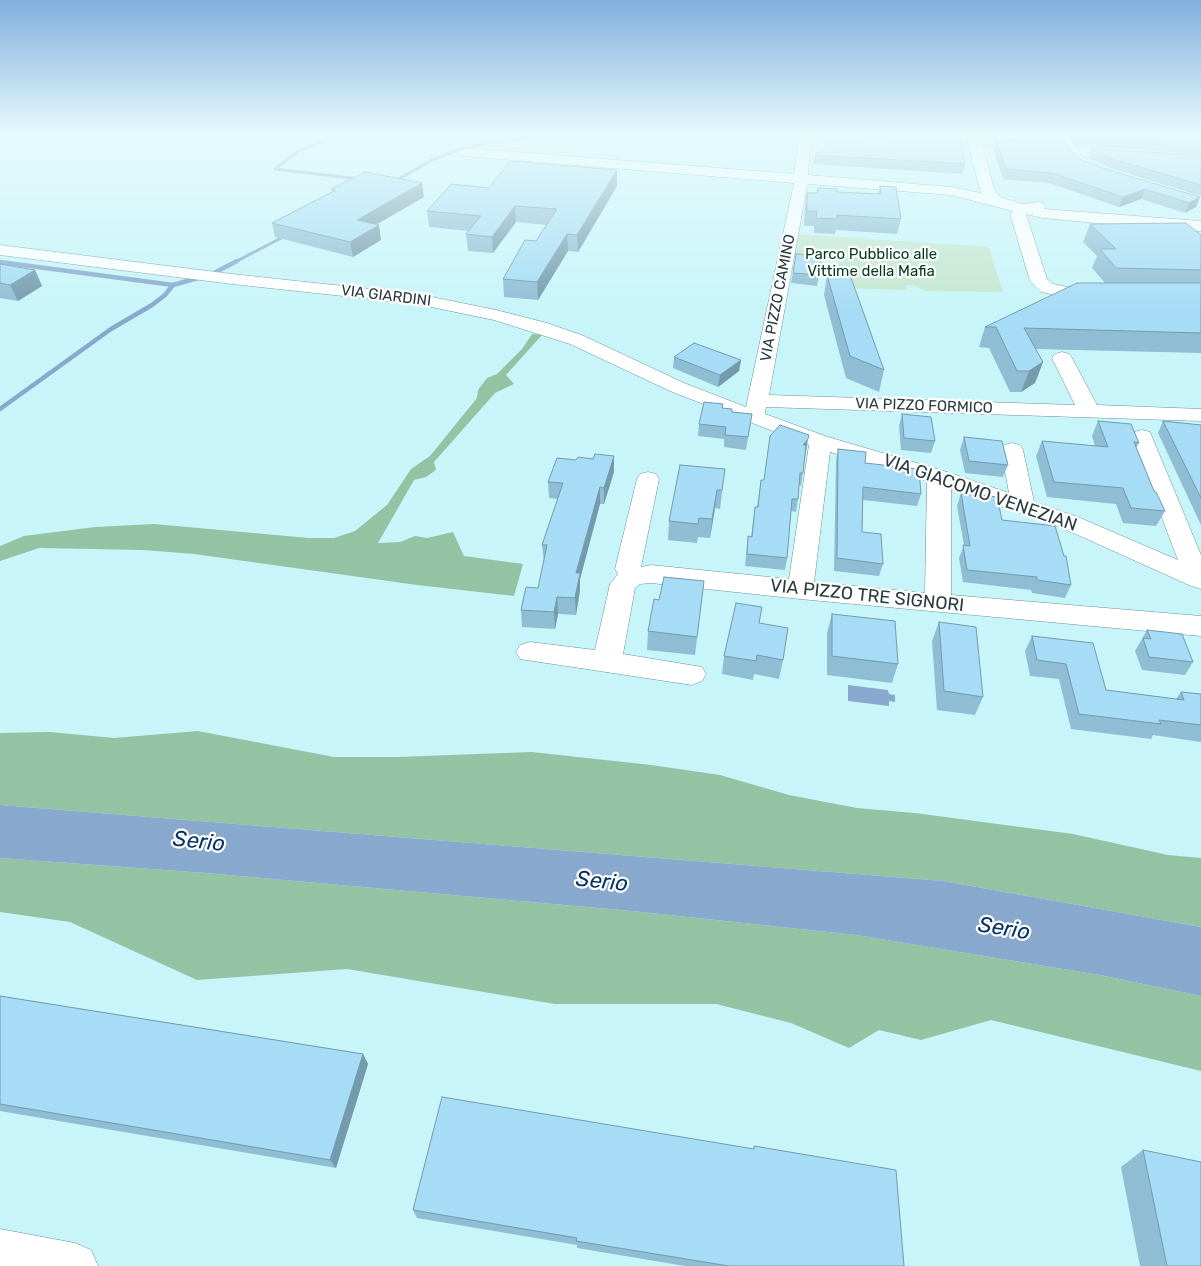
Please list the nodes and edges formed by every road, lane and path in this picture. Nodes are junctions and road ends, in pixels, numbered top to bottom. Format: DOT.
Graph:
graph roads {
  1 [pos="798,193"];
  2 [pos="967,193"];
  3 [pos="991,193"];
  4 [pos="992,196"];
  5 [pos="1023,208"];
  6 [pos="1201,220"];
  7 [pos="1201,226"];
  8 [pos="0,250"];
  9 [pos="1113,294"];
  10 [pos="1062,358"];
  11 [pos="756,409"];
  12 [pos="1089,411"];
  13 [pos="1201,415"];
  14 [pos="1142,436"];
  15 [pos="820,442"];
  16 [pos="1012,450"];
  17 [pos="939,477"];
  18 [pos="648,479"];
  19 [pos="1023,506"];
  20 [pos="633,576"];
  21 [pos="1200,580"];
  22 [pos="800,590"];
  23 [pos="938,603"];
  24 [pos="1201,626"];
  25 [pos="530,652"];
  26 [pos="607,662"];
  27 [pos="692,674"];
  28 [pos="0,1252"];
  29 [pos="75,1266"];
  1 -- 11 [label="street, VIA PIZZO CAMINO"];
  2 -- 4 [label="street"];
  3 -- 4 [label="street"];
  4 -- 5 [label="street"];
  5 -- 6 [label="street"];
  5 -- 7 [label="street"];
  5 -- 9 [label="street"];
  8 -- 11 [label="street, VIA GIARDINI"];
  10 -- 12 [label="street"];
  11 -- 12 [label="street, VIA PIZZO FORMICO"];
  11 -- 15 [label="street, VIA GIACOMO VENEZIAN"];
  12 -- 13 [label="street, VIA PIZZO FORMICO"];
  14 -- 21 [label="street"];
  15 -- 17 [label="street, VIA GIACOMO VENEZIAN"];
  15 -- 22 [label="street"];
  16 -- 19 [label="street"];
  17 -- 19 [label="street, VIA GIACOMO VENEZIAN"];
  17 -- 23 [label="street"];
  18 -- 20 [label="street"];
  19 -- 21 [label="street, VIA GIACOMO VENEZIAN"];
  20 -- 22 [label="street, VIA PIZZO TRE SIGNORI"];
  20 -- 26 [label="street"];
  22 -- 23 [label="street, VIA PIZZO TRE SIGNORI"];
  23 -- 24 [label="street, VIA PIZZO TRE SIGNORI"];
  25 -- 26 [label="street"];
  26 -- 27 [label="street"];
  28 -- 29 [label="street"];
}
